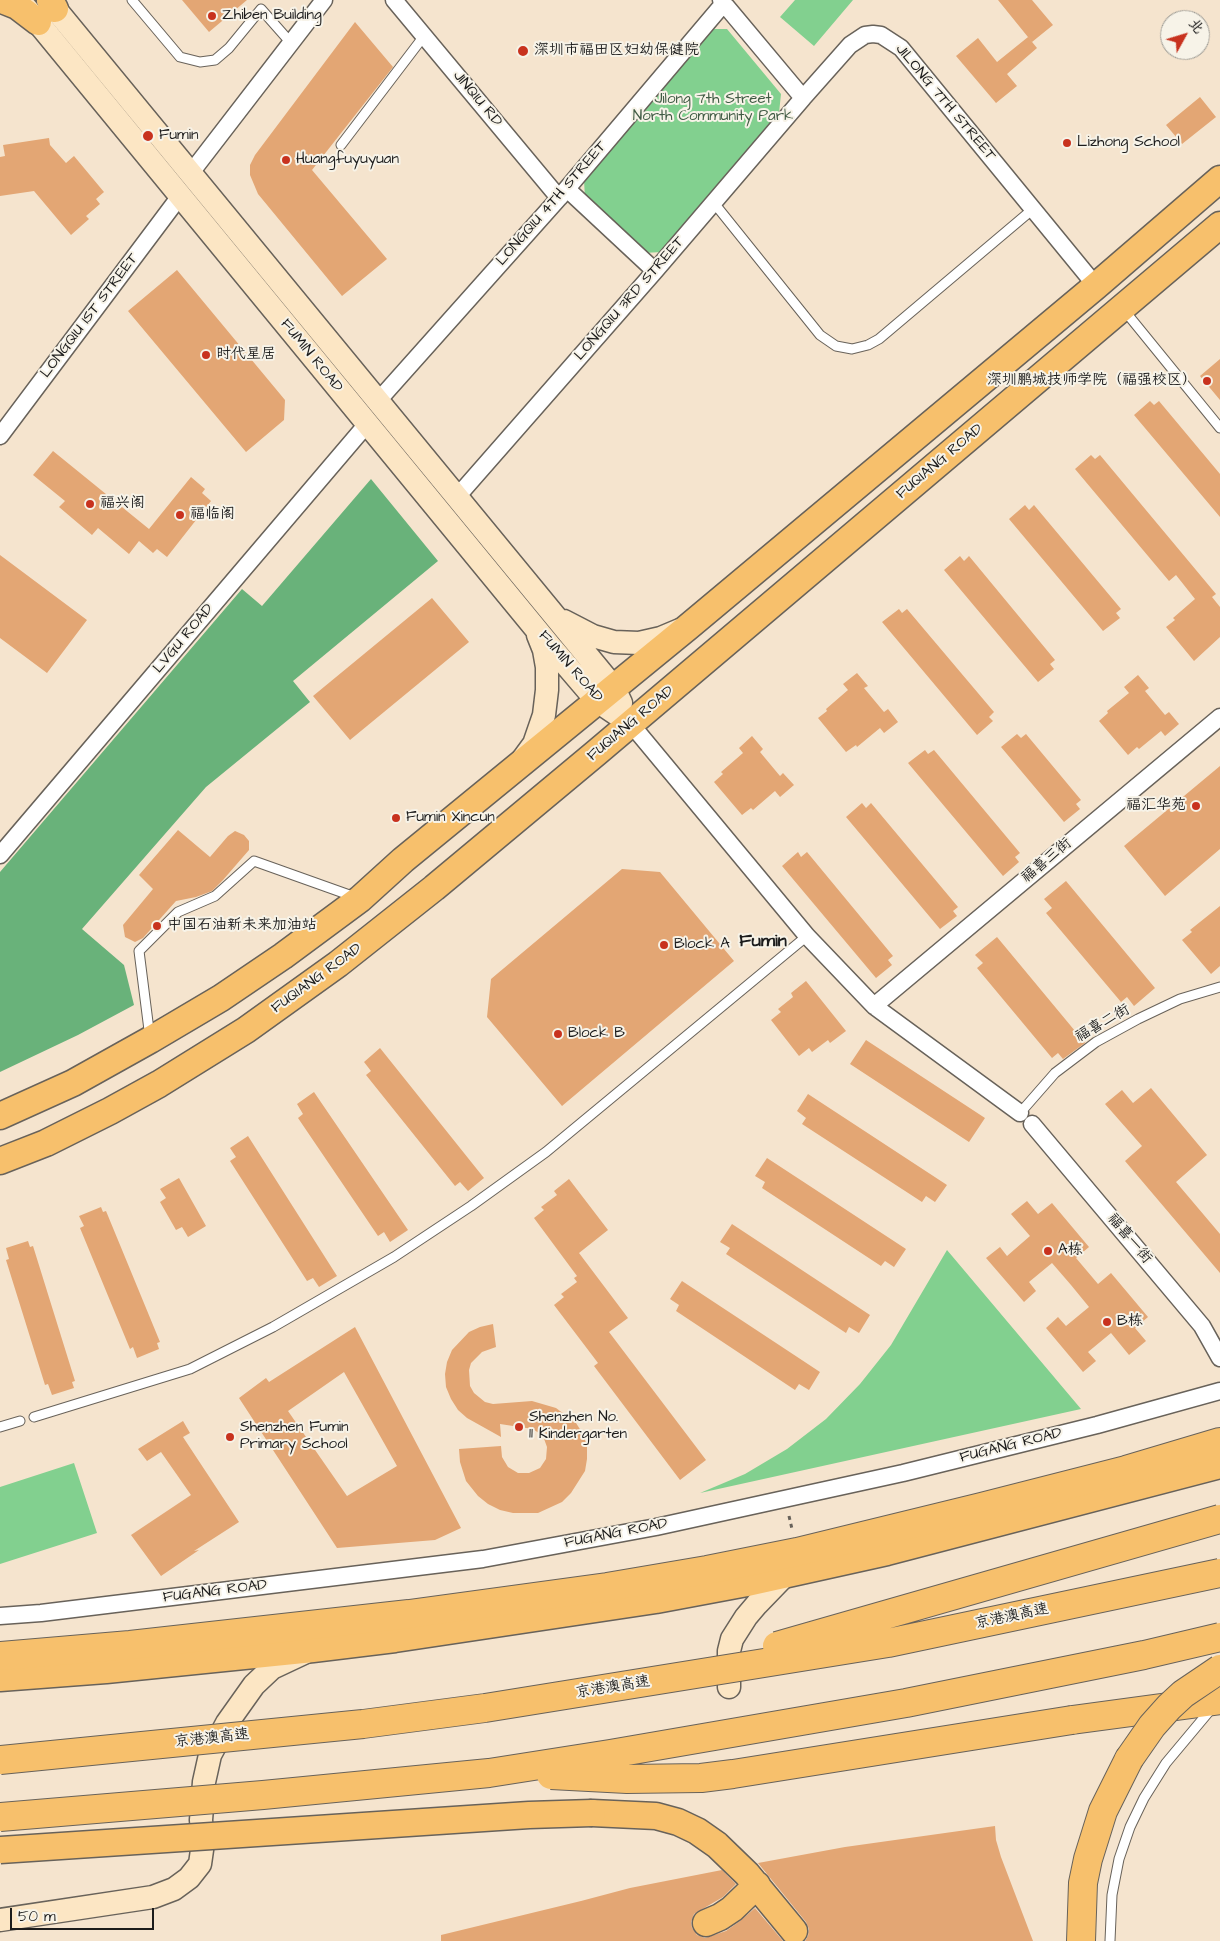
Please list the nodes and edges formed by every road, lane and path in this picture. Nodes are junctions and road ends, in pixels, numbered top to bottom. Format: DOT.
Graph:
graph roads {
  1 [pos="2,0"];
  2 [pos="20,0"];
  3 [pos="132,0"];
  4 [pos="324,0"];
  5 [pos="394,0"];
  6 [pos="723,1"];
  7 [pos="47,8"];
  8 [pos="424,36"];
  9 [pos="291,43"];
  10 [pos="802,98"];
  11 [pos="342,145"];
  12 [pos="190,174"];
  13 [pos="1220,179"];
  14 [pos="563,193"];
  15 [pos="180,196"];
  16 [pos="714,203"];
  17 [pos="1033,209"];
  18 [pos="1220,225"];
  19 [pos="655,271"];
  20 [pos="1096,286"];
  21 [pos="1122,308"];
  22 [pos="377,402"];
  23 [pos="367,424"];
  24 [pos="1220,428"];
  25 [pos="0,436"];
  26 [pos="456,498"];
  27 [pos="551,612"];
  28 [pos="530,621"];
  29 [pos="688,627"];
  30 [pos="605,694"];
  31 [pos="1220,717"];
  32 [pos="631,724"];
  33 [pos="520,764"];
  34 [pos="0,855"];
  35 [pos="360,899"];
  36 [pos="807,936"];
  37 [pos="1220,987"];
  38 [pos="874,1006"];
  39 [pos="150,1040"];
  40 [pos="1020,1113"];
  41 [pos="0,1116"];
  42 [pos="1032,1124"];
  43 [pos="0,1161"];
  44 [pos="1220,1358"];
  45 [pos="1220,1391"];
  46 [pos="34,1417"];
  47 [pos="20,1421"];
  48 [pos="0,1427"];
  49 [pos="1220,1442"];
  50 [pos="1220,1465"];
  51 [pos="1220,1519"];
  52 [pos="1220,1573"];
  53 [pos="786,1574"];
  54 [pos="0,1616"];
  55 [pos="1220,1637"];
  56 [pos="313,1649"];
  57 [pos="0,1656"];
  58 [pos="1220,1669"];
  59 [pos="0,1678"];
  60 [pos="638,1684"];
  61 [pos="729,1688"];
  62 [pos="1220,1700"];
  63 [pos="0,1760"];
  64 [pos="489,1773"];
  65 [pos="0,1817"];
  66 [pos="0,1850"];
  67 [pos="757,1885"];
  68 [pos="0,1920"];
  69 [pos="706,1923"];
  70 [pos="794,1931"];
  71 [pos="1081,1941"];
  72 [pos="1110,1941"];
  1 -- 7 [label="main road"];
  2 -- 7 [label="main road, FUMIN ROAD"];
  3 -- 9 [label="lane"];
  4 -- 9 [label="street"];
  5 -- 8 [label="street, JINQIU RD"];
  6 -- 10 [label="street"];
  6 -- 14 [label="street, LONGQIU 4TH STREET"];
  7 -- 12 [label="main road, FUMIN ROAD"];
  7 -- 15 [label="main road, FUMIN ROAD"];
  8 -- 11 [label="lane"];
  8 -- 14 [label="street, JINQIU RD"];
  9 -- 12 [label="street"];
  10 -- 16 [label="street, LONGQIU 3RD STREET"];
  10 -- 17 [label="street, JILONG 7TH STREET"];
  12 -- 22 [label="main road, FUMIN ROAD"];
  13 -- 20 [label="main road"];
  14 -- 19 [label="street, JINQIU RD"];
  14 -- 22 [label="street, LONGQIU 4TH STREET"];
  15 -- 23 [label="main road, FUMIN ROAD"];
  15 -- 25 [label="street, LONGQIU 1ST STREET"];
  16 -- 17 [label="lane"];
  16 -- 19 [label="street, LONGQIU 3RD STREET"];
  17 -- 20 [label="street, JILONG 7TH STREET"];
  18 -- 21 [label="main road, FUQIANG ROAD"];
  19 -- 26 [label="street, LONGQIU 3RD STREET"];
  20 -- 29 [label="main road"];
  21 -- 24 [label="lane"];
  21 -- 32 [label="main road, FUQIANG ROAD"];
  22 -- 26 [label="main road, FUMIN ROAD"];
  23 -- 28 [label="main road, FUMIN ROAD"];
  23 -- 34 [label="street, LVGU ROAD"];
  26 -- 27 [label="main road, FUMIN ROAD"];
  27 -- 29 [label="main road"];
  27 -- 30 [label="main road, FUMIN ROAD"];
  28 -- 30 [label="main road, FUMIN ROAD"];
  28 -- 33 [label="main road"];
  29 -- 30 [label="main road"];
  30 -- 32 [label="main road, FUMIN ROAD"];
  30 -- 33 [label="main road"];
  31 -- 38 [label="street, 福喜三街"];
  32 -- 36 [label="street"];
  32 -- 43 [label="main road, FUQIANG ROAD"];
  33 -- 35 [label="main road"];
  35 -- 39 [label="main road"];
  35 -- 39 [label="lane"];
  36 -- 38 [label="street"];
  36 -- 46 [label="lane"];
  37 -- 40 [label="lane, 福喜二街"];
  38 -- 40 [label="street"];
  39 -- 41 [label="main road"];
  42 -- 44 [label="street, 福喜一街"];
  45 -- 54 [label="street, FUGANG ROAD"];
  47 -- 48 [label="lane"];
  49 -- 57 [label="highway"];
  50 -- 53 [label="main road"];
  51 -- 60 [label="highway, bridge"];
  52 -- 60 [label="highway, 京港澳高速, bridge"];
  53 -- 56 [label="main road"];
  53 -- 61 [label="main road"];
  55 -- 64 [label="highway, bridge"];
  56 -- 59 [label="main road"];
  56 -- 68 [label="main road"];
  58 -- 71 [label="highway, bridge"];
  60 -- 63 [label="highway, 京港澳高速, bridge"];
  62 -- 64 [label="highway, bridge"];
  62 -- 72 [label="lane"];
  64 -- 65 [label="highway, bridge"];
  66 -- 67 [label="main road, bridge"];
  67 -- 69 [label="main road"];
  67 -- 70 [label="main road"];
}
